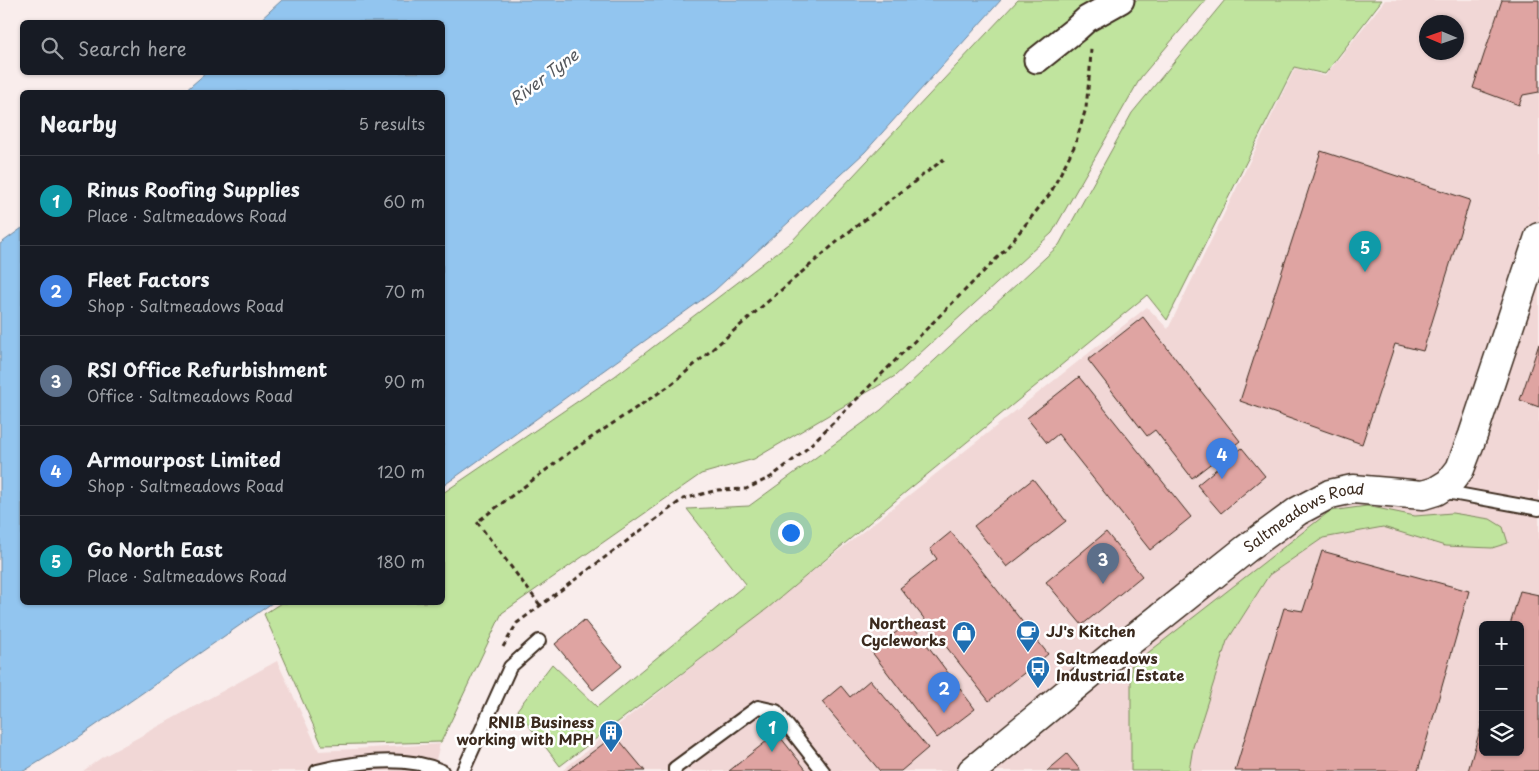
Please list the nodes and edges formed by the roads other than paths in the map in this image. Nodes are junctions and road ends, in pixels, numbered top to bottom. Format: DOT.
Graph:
graph roads {
  1 [pos="1121,0"];
  2 [pos="1037,60"];
  3 [pos="1539,237"];
  4 [pos="1436,491"];
  5 [pos="1539,509"];
  6 [pos="539,641"];
  7 [pos="317,771"];
  8 [pos="442,771"];
  9 [pos="463,771"];
  10 [pos="675,771"];
  11 [pos="823,771"];
  12 [pos="972,771"];
  1 -- 2 [label="street"];
  3 -- 4 [label="street"];
  4 -- 5 [label="lane"];
  4 -- 12 [label="street, Saltmeadows Road"];
  6 -- 9 [label="lane"];
  7 -- 8 [label="lane"];
  10 -- 11 [label="lane"];
}
